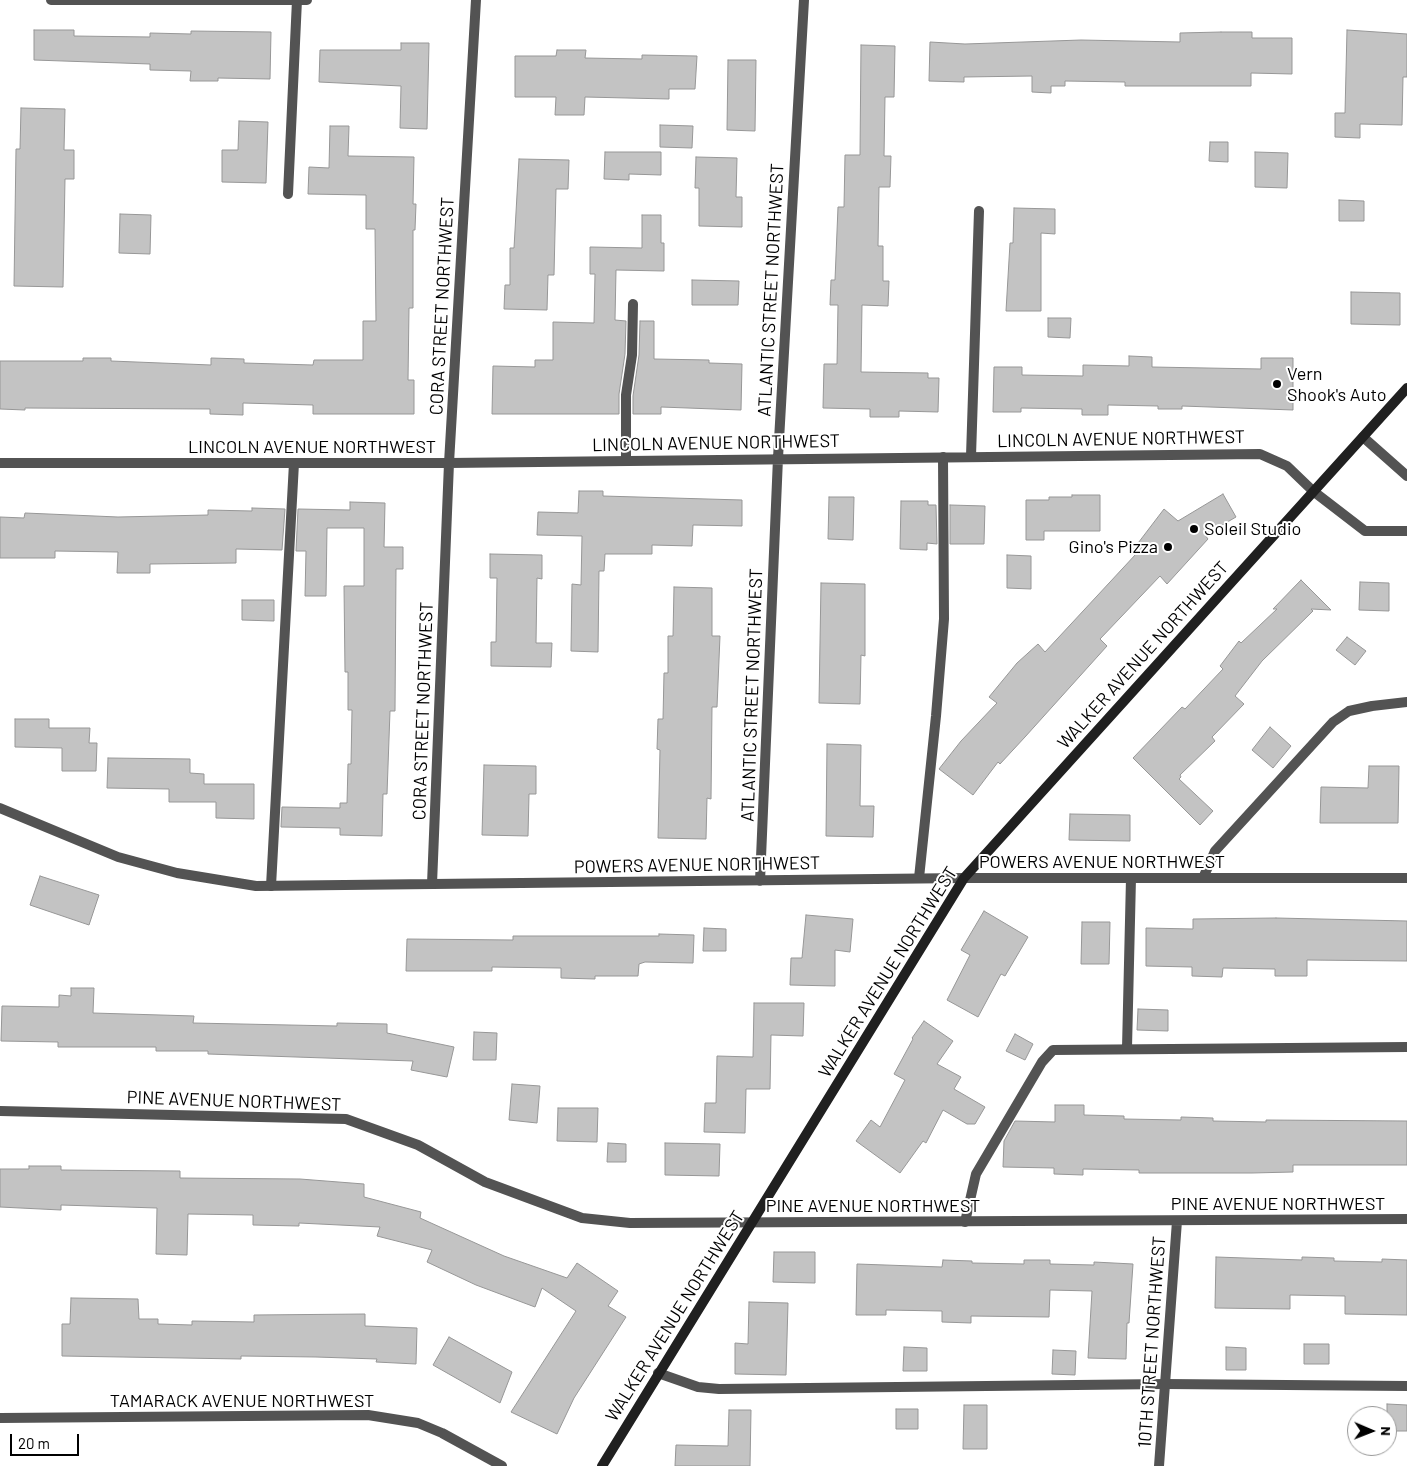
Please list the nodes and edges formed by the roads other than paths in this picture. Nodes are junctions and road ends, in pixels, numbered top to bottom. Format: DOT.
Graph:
graph roads {
  1 [pos="51,0"];
  2 [pos="297,0"];
  3 [pos="307,0"];
  4 [pos="476,0"];
  5 [pos="804,0"];
  6 [pos="288,194"];
  7 [pos="979,211"];
  8 [pos="633,304"];
  9 [pos="1407,388"];
  10 [pos="1363,438"];
  11 [pos="971,456"];
  12 [pos="943,457"];
  13 [pos="778,458"];
  14 [pos="626,460"];
  15 [pos="0,463"];
  16 [pos="294,463"];
  17 [pos="449,463"];
  18 [pos="1407,476"];
  19 [pos="1313,491"];
  20 [pos="1407,532"];
  21 [pos="1407,702"];
  22 [pos="0,808"];
  23 [pos="919,878"];
  24 [pos="964,878"];
  25 [pos="1131,878"];
  26 [pos="1203,878"];
  27 [pos="1407,878"];
  28 [pos="760,881"];
  29 [pos="432,884"];
  30 [pos="271,886"];
  31 [pos="1407,1047"];
  32 [pos="1127,1048"];
  33 [pos="0,1111"];
  34 [pos="1407,1219"];
  35 [pos="1178,1221"];
  36 [pos="752,1222"];
  37 [pos="965,1222"];
  38 [pos="658,1373"];
  39 [pos="1165,1384"];
  40 [pos="1407,1386"];
  41 [pos="0,1418"];
  42 [pos="502,1466"];
  43 [pos="602,1466"];
  44 [pos="1159,1466"];
  1 -- 2 [label="street"];
  2 -- 3 [label="street"];
  2 -- 6 [label="street"];
  4 -- 17 [label="street, CORA STREET NORTHWEST"];
  5 -- 13 [label="street, ATLANTIC STREET NORTHWEST"];
  7 -- 11 [label="street"];
  8 -- 14 [label="street"];
  9 -- 10 [label="main road, WALKER AVENUE NORTHWEST"];
  10 -- 18 [label="street"];
  10 -- 19 [label="main road, WALKER AVENUE NORTHWEST"];
  11 -- 12 [label="street, LINCOLN AVENUE NORTHWEST"];
  11 -- 19 [label="street, LINCOLN AVENUE NORTHWEST"];
  12 -- 13 [label="street, LINCOLN AVENUE NORTHWEST"];
  12 -- 23 [label="street"];
  13 -- 14 [label="street, LINCOLN AVENUE NORTHWEST"];
  13 -- 28 [label="street, ATLANTIC STREET NORTHWEST"];
  14 -- 17 [label="street, LINCOLN AVENUE NORTHWEST"];
  15 -- 16 [label="street, LINCOLN AVENUE NORTHWEST"];
  16 -- 17 [label="street, LINCOLN AVENUE NORTHWEST"];
  16 -- 30 [label="street"];
  17 -- 29 [label="street, CORA STREET NORTHWEST"];
  19 -- 20 [label="street, LINCOLN AVENUE NORTHWEST"];
  19 -- 24 [label="main road, WALKER AVENUE NORTHWEST"];
  21 -- 26 [label="street"];
  22 -- 30 [label="street, POWERS AVENUE NORTHWEST"];
  23 -- 24 [label="street, POWERS AVENUE NORTHWEST"];
  23 -- 28 [label="street, POWERS AVENUE NORTHWEST"];
  24 -- 25 [label="street, POWERS AVENUE NORTHWEST"];
  24 -- 36 [label="main road, WALKER AVENUE NORTHWEST"];
  25 -- 26 [label="street, POWERS AVENUE NORTHWEST"];
  25 -- 32 [label="street"];
  26 -- 27 [label="street, POWERS AVENUE NORTHWEST"];
  28 -- 29 [label="street, POWERS AVENUE NORTHWEST"];
  29 -- 30 [label="street, POWERS AVENUE NORTHWEST"];
  31 -- 32 [label="street"];
  32 -- 37 [label="street"];
  33 -- 36 [label="street, PINE AVENUE NORTHWEST"];
  34 -- 35 [label="street, PINE AVENUE NORTHWEST"];
  35 -- 37 [label="street, PINE AVENUE NORTHWEST"];
  35 -- 39 [label="street, 10TH STREET NORTHWEST"];
  36 -- 37 [label="street, PINE AVENUE NORTHWEST"];
  36 -- 38 [label="main road, WALKER AVENUE NORTHWEST"];
  38 -- 39 [label="street"];
  38 -- 43 [label="main road, WALKER AVENUE NORTHWEST"];
  39 -- 40 [label="street"];
  39 -- 44 [label="street, 10TH STREET NORTHWEST"];
  41 -- 42 [label="street, TAMARACK AVENUE NORTHWEST"];
}
